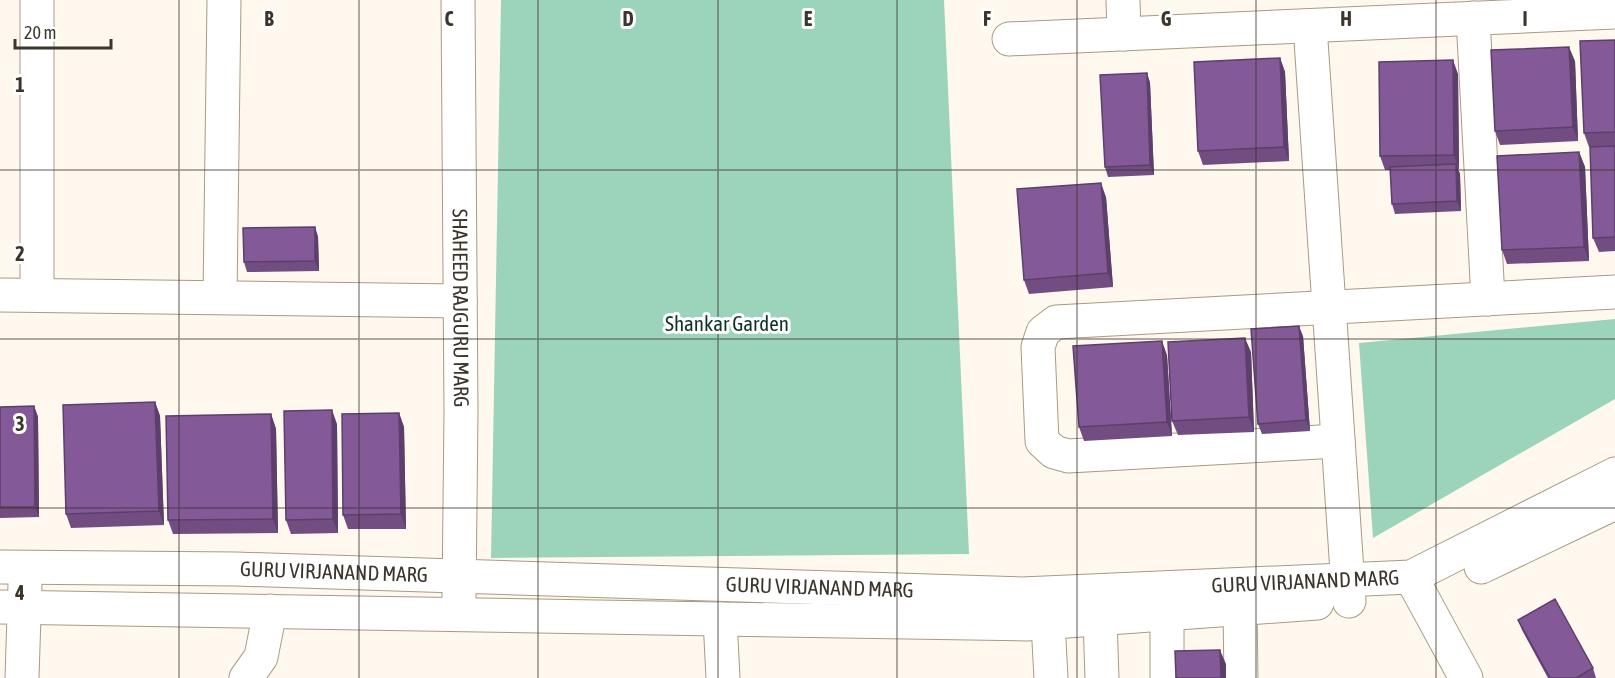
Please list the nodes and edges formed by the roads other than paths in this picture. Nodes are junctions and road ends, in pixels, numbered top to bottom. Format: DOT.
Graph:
graph roads {
  1 [pos="37,0"];
  2 [pos="224,0"];
  3 [pos="459,0"];
  4 [pos="1123,0"];
  5 [pos="1494,12"];
  6 [pos="1615,12"];
  7 [pos="1310,26"];
  8 [pos="1124,34"];
  9 [pos="1009,39"];
  10 [pos="1615,292"];
  11 [pos="0,295"];
  12 [pos="36,295"];
  13 [pos="220,297"];
  14 [pos="1488,299"];
  15 [pos="460,301"];
  16 [pos="1329,307"];
  17 [pos="1338,441"];
  18 [pos="1615,474"];
  19 [pos="1615,503"];
  20 [pos="13,567"];
  21 [pos="459,576"];
  22 [pos="1416,587"];
  23 [pos="1348,591"];
  24 [pos="13,607"];
  25 [pos="1240,609"];
  26 [pos="270,611"];
  27 [pos="1167,614"];
  28 [pos="458,615"];
  29 [pos="1100,618"];
  30 [pos="720,619"];
  31 [pos="1048,623"];
  32 [pos="22,678"];
  33 [pos="246,678"];
  34 [pos="723,678"];
  35 [pos="1051,678"];
  36 [pos="1101,678"];
  37 [pos="1167,678"];
  38 [pos="1241,678"];
  39 [pos="1466,678"];
  1 -- 12 [label="street"];
  2 -- 13 [label="street"];
  3 -- 15 [label="street, SHAHEED RAJGURU MARG"];
  4 -- 8 [label="street"];
  5 -- 6 [label="street"];
  5 -- 7 [label="street"];
  5 -- 14 [label="street"];
  7 -- 8 [label="street"];
  7 -- 16 [label="street"];
  8 -- 9 [label="street"];
  10 -- 14 [label="street"];
  11 -- 12 [label="street"];
  12 -- 13 [label="street"];
  13 -- 15 [label="street"];
  14 -- 16 [label="street"];
  15 -- 21 [label="street, SHAHEED RAJGURU MARG"];
  16 -- 17 [label="street"];
  16 -- 17 [label="street"];
  17 -- 23 [label="street"];
  18 -- 22 [label="street, GURU VIRJANAND MARG"];
  19 -- 22 [label="street, GURU VIRJANAND MARG"];
  20 -- 21 [label="street, GURU VIRJANAND MARG"];
  20 -- 24 [label="street"];
  21 -- 23 [label="street, GURU VIRJANAND MARG"];
  21 -- 28 [label="street, SHAHEED RAJGURU MARG"];
  22 -- 23 [label="street, GURU VIRJANAND MARG"];
  22 -- 39 [label="street"];
  23 -- 25 [label="street, GURU VIRJANAND MARG"];
  24 -- 26 [label="street, GURU VIRJANAND MARG"];
  24 -- 32 [label="street"];
  25 -- 27 [label="street, GURU VIRJANAND MARG"];
  25 -- 38 [label="street"];
  26 -- 28 [label="street, GURU VIRJANAND MARG"];
  26 -- 33 [label="street"];
  27 -- 29 [label="street, GURU VIRJANAND MARG"];
  27 -- 37 [label="street"];
  28 -- 30 [label="street, GURU VIRJANAND MARG"];
  29 -- 31 [label="street, GURU VIRJANAND MARG"];
  29 -- 36 [label="street"];
  30 -- 31 [label="street, GURU VIRJANAND MARG"];
  30 -- 34 [label="street"];
  31 -- 35 [label="street"];
}
